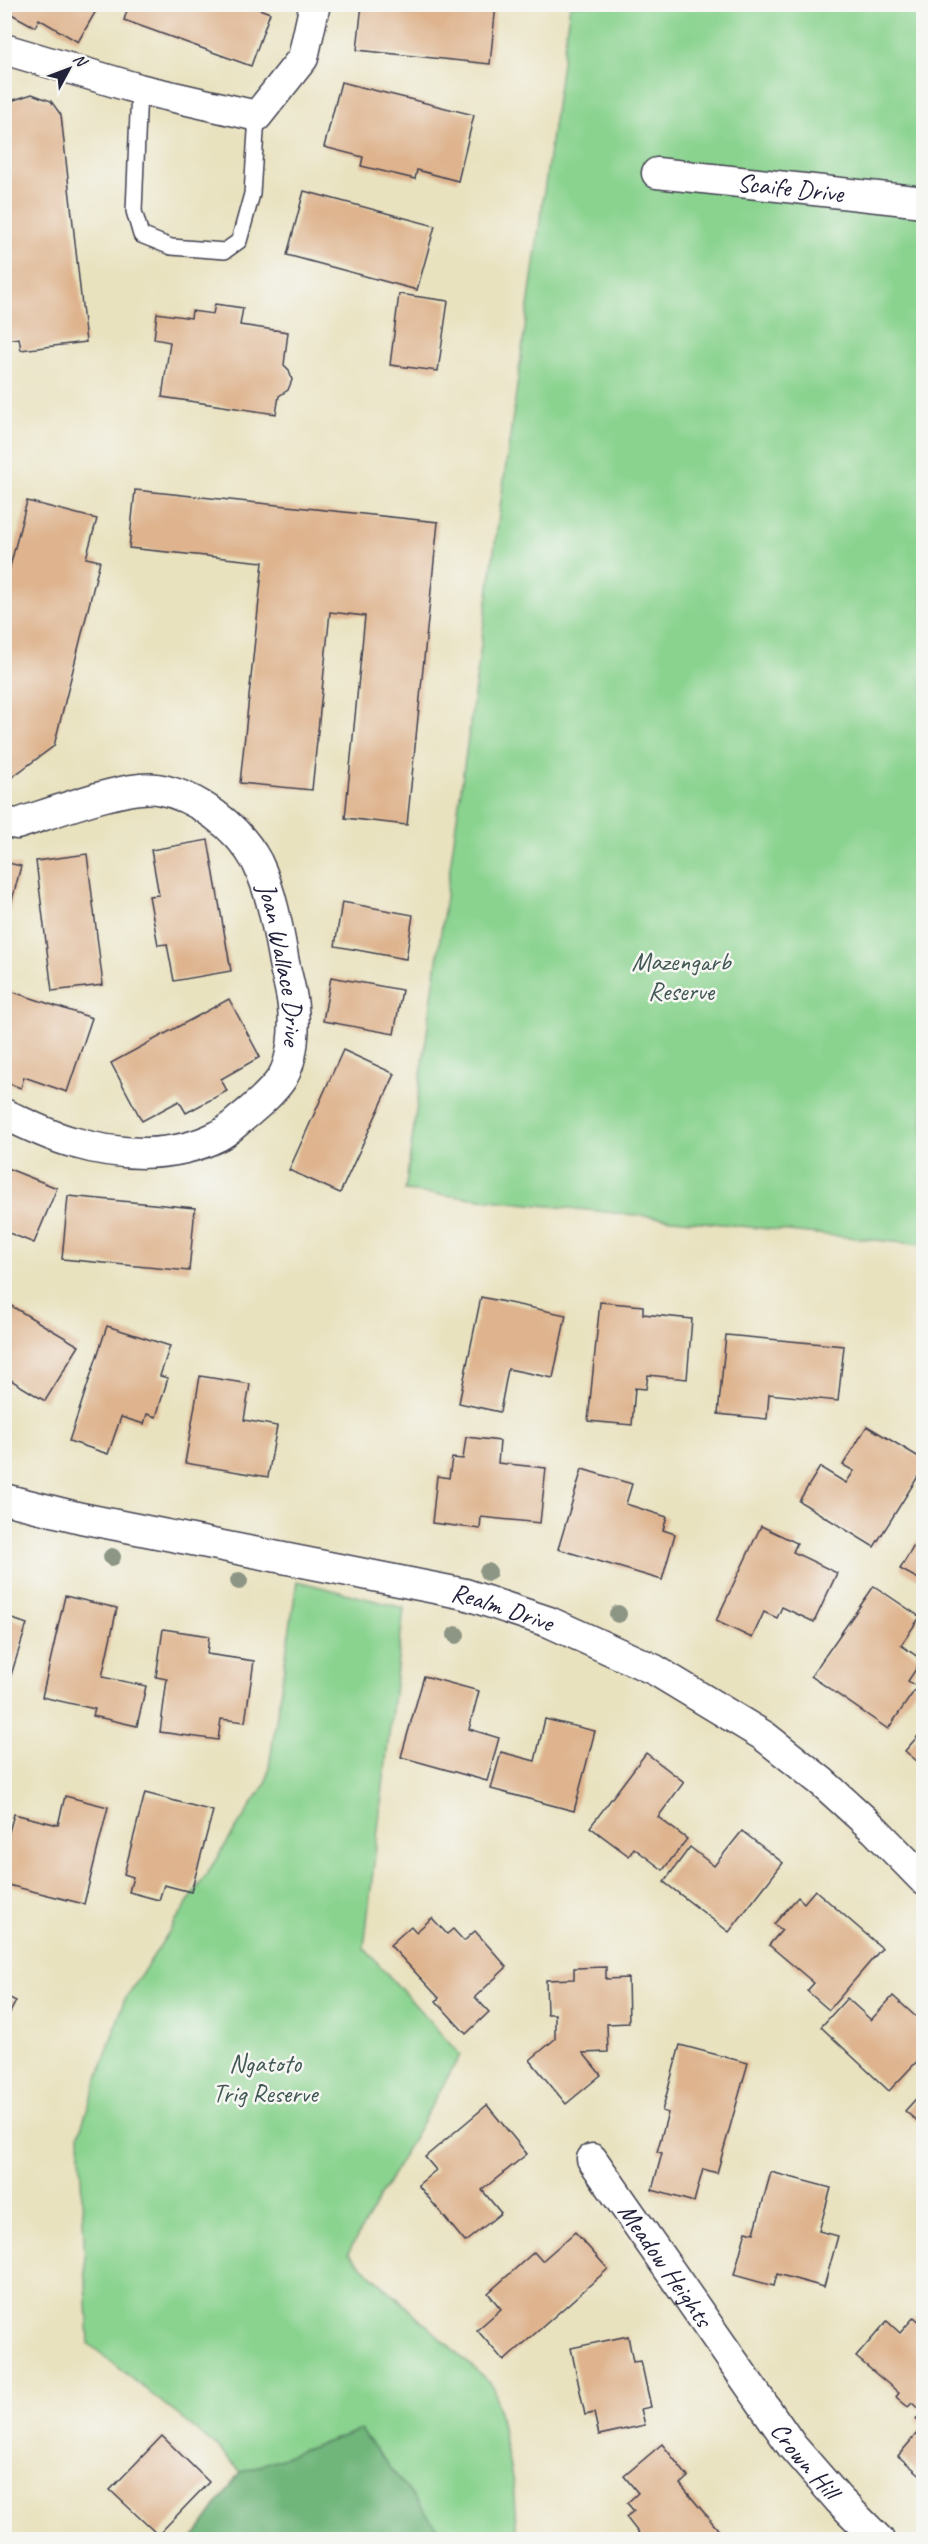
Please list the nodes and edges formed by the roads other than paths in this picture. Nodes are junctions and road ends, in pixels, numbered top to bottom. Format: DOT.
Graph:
graph roads {
  1 [pos="315,4"];
  2 [pos="4,50"];
  3 [pos="139,89"];
  4 [pos="257,116"];
  5 [pos="657,173"];
  6 [pos="924,202"];
  7 [pos="4,822"];
  8 [pos="4,1114"];
  9 [pos="4,1499"];
  10 [pos="924,1880"];
  11 [pos="592,2159"];
  12 [pos="742,2370"];
  13 [pos="879,2540"];
  1 -- 4 [label="street"];
  2 -- 3 [label="street"];
  3 -- 4 [label="street"];
  3 -- 4 [label="lane"];
  5 -- 6 [label="street, Scaife Drive"];
  7 -- 8 [label="street, Joan Wallace Drive"];
  9 -- 10 [label="street, Realm Drive"];
  11 -- 12 [label="street, Meadow Heights"];
  12 -- 13 [label="street, Crown Hill"];
}
